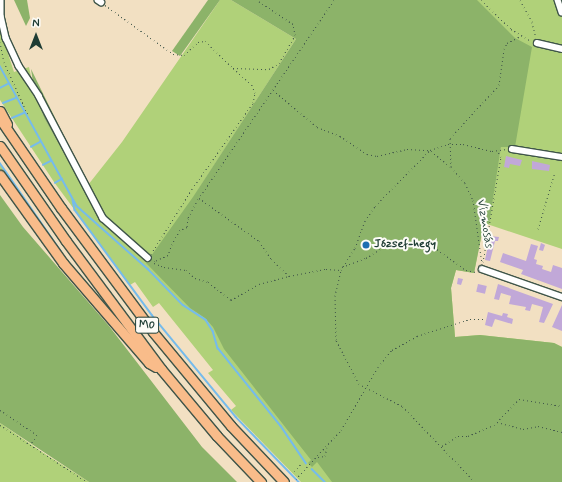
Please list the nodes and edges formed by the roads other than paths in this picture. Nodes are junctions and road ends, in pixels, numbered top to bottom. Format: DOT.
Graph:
graph roads {
  1 [pos="1,0"];
  2 [pos="558,0"];
  3 [pos="562,12"];
  4 [pos="536,43"];
  5 [pos="562,49"];
  6 [pos="0,111"];
  7 [pos="0,119"];
  8 [pos="0,146"];
  9 [pos="512,149"];
  10 [pos="25,156"];
  11 [pos="562,158"];
  12 [pos="0,175"];
  13 [pos="148,258"];
  14 [pos="482,269"];
  15 [pos="562,297"];
  16 [pos="161,369"];
  17 [pos="261,482"];
  18 [pos="284,482"];
  1 -- 13 [label="street"];
  2 -- 3 [label="street"];
  4 -- 5 [label="street"];
  6 -- 10 [label="highway"];
  7 -- 10 [label="highway, M0"];
  8 -- 16 [label="highway, M0"];
  9 -- 11 [label="street"];
  10 -- 18 [label="highway, M0"];
  12 -- 16 [label="highway"];
  14 -- 15 [label="street"];
  16 -- 17 [label="highway, M0"];
}
